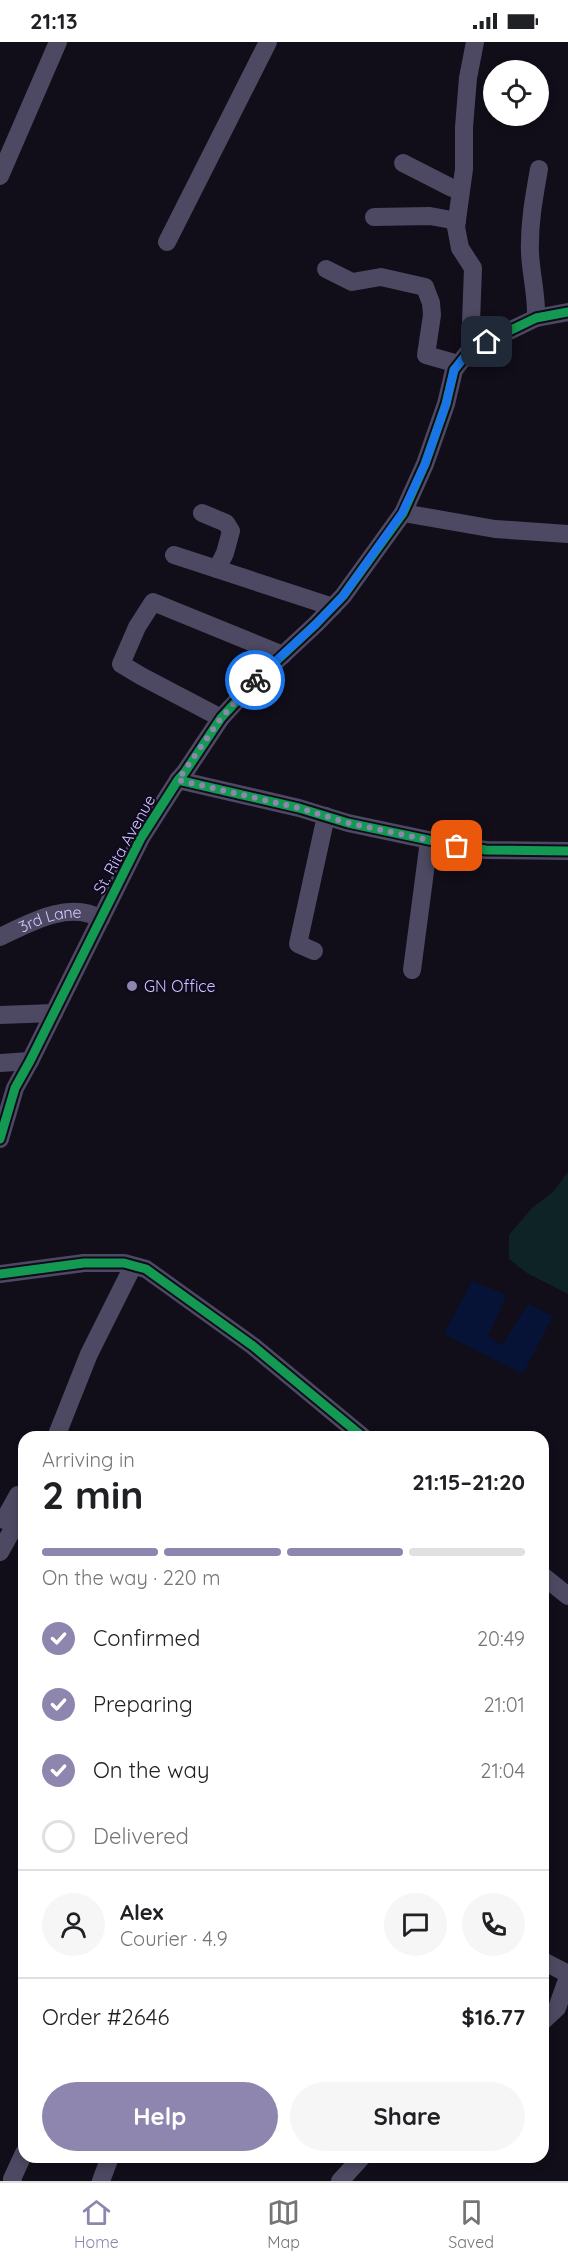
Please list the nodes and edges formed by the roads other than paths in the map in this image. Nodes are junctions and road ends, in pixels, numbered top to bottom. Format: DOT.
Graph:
graph roads {
  1 [pos="58,42"];
  2 [pos="268,42"];
  3 [pos="475,42"];
  4 [pos="403,163"];
  5 [pos="539,169"];
  6 [pos="0,176"];
  7 [pos="461,189"];
  8 [pos="374,217"];
  9 [pos="457,221"];
  10 [pos="167,242"];
  11 [pos="326,269"];
  12 [pos="568,312"];
  13 [pos="536,318"];
  14 [pos="464,357"];
  15 [pos="202,513"];
  16 [pos="402,513"];
  17 [pos="568,534"];
  18 [pos="174,555"];
  19 [pos="217,569"];
  20 [pos="333,607"];
  21 [pos="283,655"];
  22 [pos="221,718"];
  23 [pos="178,780"];
  24 [pos="326,816"];
  25 [pos="429,841"];
  26 [pos="568,851"];
  27 [pos="100,920"];
  28 [pos="0,937"];
  29 [pos="314,951"];
  30 [pos="412,970"];
  31 [pos="54,1012"];
  32 [pos="0,1015"];
  33 [pos="30,1061"];
  34 [pos="0,1063"];
  35 [pos="0,1139"];
  36 [pos="133,1266"];
  37 [pos="0,1274"];
  38 [pos="58,1431"];
  39 [pos="356,1431"];
  40 [pos="18,1506"];
  41 [pos="18,1509"];
  42 [pos="0,1527"];
  43 [pos="0,1552"];
  44 [pos="549,1580"];
  45 [pos="568,1596"];
  46 [pos="549,1965"];
  47 [pos="568,1976"];
  48 [pos="549,2015"];
  49 [pos="19,2163"];
  50 [pos="108,2163"];
  51 [pos="356,2163"];
  52 [pos="14,2181"];
  53 [pos="101,2181"];
  54 [pos="340,2181"];
  1 -- 6 [label="street"];
  2 -- 10 [label="street"];
  3 -- 7 [label="street, St. Rita Avenue"];
  4 -- 7 [label="street"];
  5 -- 13 [label="street"];
  7 -- 9 [label="street, St. Rita Avenue"];
  8 -- 9 [label="street"];
  9 -- 14 [label="street, St. Rita Avenue"];
  11 -- 14 [label="street"];
  12 -- 13 [label="street"];
  13 -- 14 [label="street"];
  14 -- 16 [label="street, St. Rita Avenue"];
  15 -- 19 [label="street"];
  16 -- 17 [label="street"];
  16 -- 20 [label="street, St. Rita Avenue"];
  18 -- 19 [label="street"];
  19 -- 20 [label="street"];
  20 -- 21 [label="street, St. Rita Avenue"];
  21 -- 22 [label="street, St. Rita Avenue"];
  21 -- 22 [label="street"];
  22 -- 23 [label="street, St. Rita Avenue"];
  23 -- 24 [label="street"];
  23 -- 27 [label="street, St. Rita Avenue"];
  24 -- 25 [label="street"];
  24 -- 29 [label="street"];
  25 -- 26 [label="street"];
  25 -- 30 [label="street"];
  27 -- 28 [label="street, 3rd Lane"];
  27 -- 31 [label="street, St. Rita Avenue"];
  31 -- 32 [label="street"];
  31 -- 33 [label="street, St. Rita Avenue"];
  33 -- 34 [label="street"];
  33 -- 35 [label="street, St. Rita Avenue"];
  36 -- 37 [label="street"];
  36 -- 38 [label="street"];
  36 -- 39 [label="street"];
  40 -- 42 [label="street"];
  41 -- 43 [label="street"];
  44 -- 45 [label="street"];
  46 -- 47 [label="street"];
  47 -- 48 [label="street"];
  49 -- 52 [label="street"];
  50 -- 53 [label="street"];
  51 -- 54 [label="street"];
}
